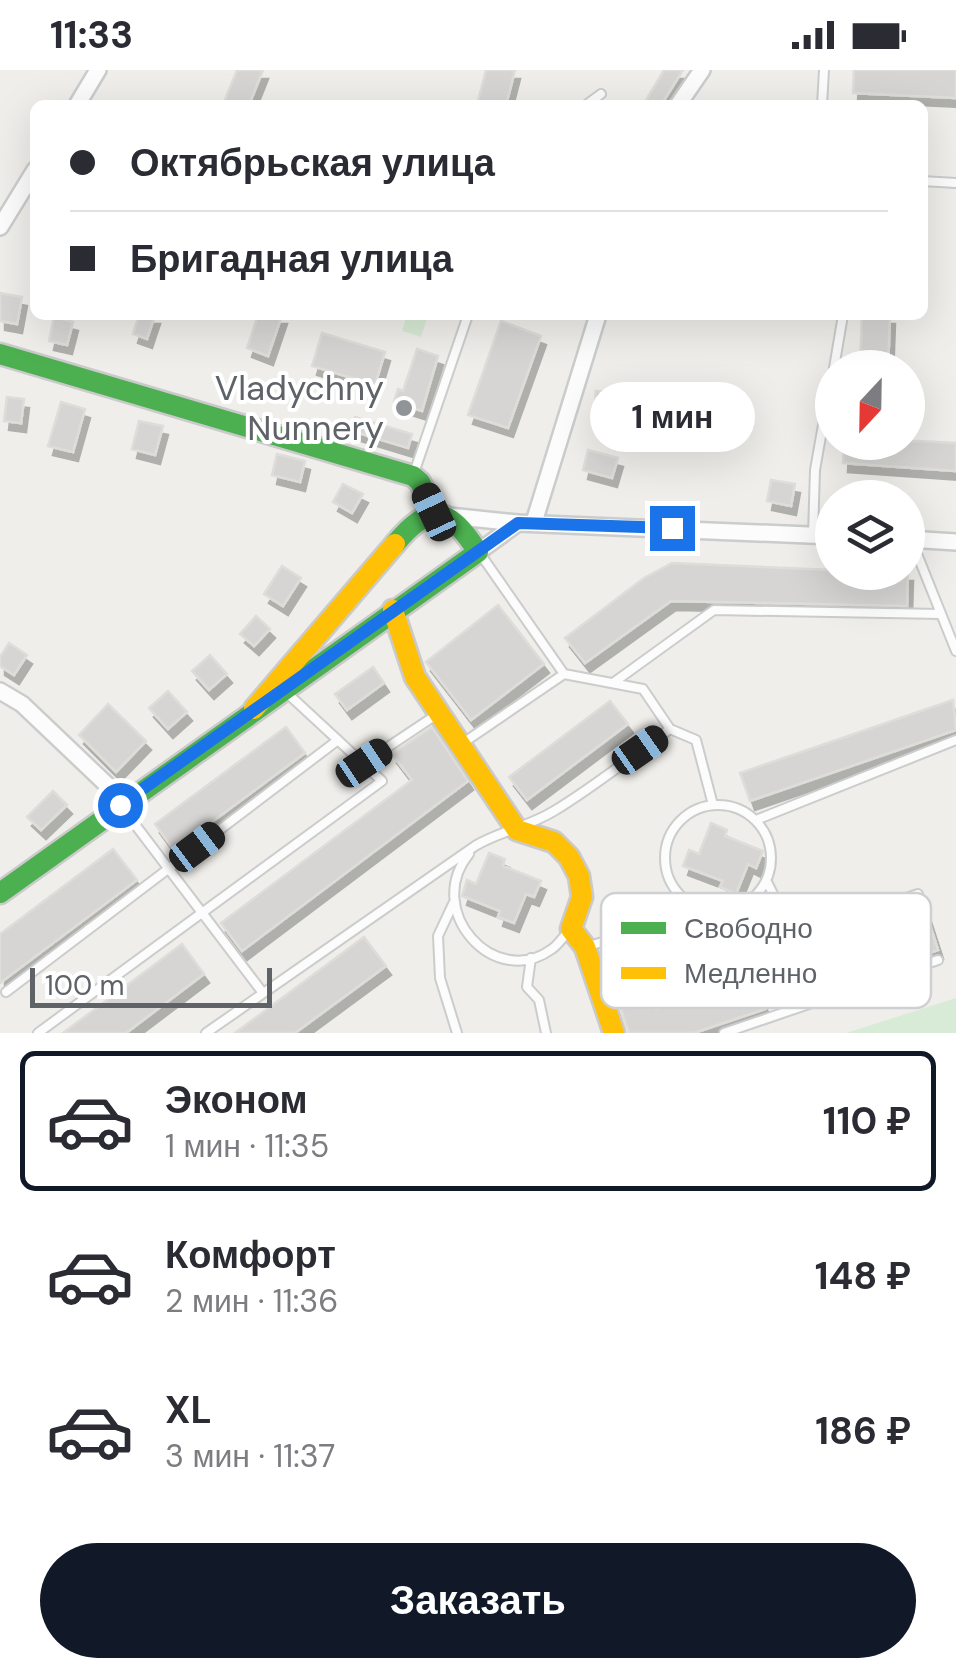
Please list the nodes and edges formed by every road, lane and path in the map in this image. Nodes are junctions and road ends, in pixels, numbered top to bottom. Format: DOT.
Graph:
graph roads {
  1 [pos="98,70"];
  2 [pos="702,70"];
  3 [pos="824,70"];
  4 [pos="601,94"];
  5 [pos="80,100"];
  6 [pos="593,100"];
  7 [pos="681,100"];
  8 [pos="822,100"];
  9 [pos="30,178"];
  10 [pos="928,181"];
  11 [pos="956,183"];
  12 [pos="0,228"];
  13 [pos="466,320"];
  14 [pos="596,320"];
  15 [pos="842,320"];
  16 [pos="837,350"];
  17 [pos="0,354"];
  18 [pos="817,460"];
  19 [pos="413,476"];
  20 [pos="441,514"];
  21 [pos="526,522"];
  22 [pos="812,535"];
  23 [pos="815,535"];
  24 [pos="925,540"];
  25 [pos="956,542"];
  26 [pos="478,552"];
  27 [pos="925,576"];
  28 [pos="393,610"];
  29 [pos="941,614"];
  30 [pos="956,651"];
  31 [pos="564,674"];
  32 [pos="613,683"];
  33 [pos="283,689"];
  34 [pos="0,691"];
  35 [pos="254,710"];
  36 [pos="439,713"];
  37 [pos="670,729"];
  38 [pos="338,740"];
  39 [pos="956,740"];
  40 [pos="460,744"];
  41 [pos="364,763"];
  42 [pos="122,803"];
  43 [pos="713,805"];
  44 [pos="756,820"];
  45 [pos="518,830"];
  46 [pos="475,846"];
  47 [pos="169,869"];
  48 [pos="766,881"];
  49 [pos="0,893"];
  50 [pos="679,893"];
  51 [pos="757,893"];
  52 [pos="772,893"];
  53 [pos="453,904"];
  54 [pos="202,913"];
  55 [pos="571,929"];
  56 [pos="601,942"];
  57 [pos="585,947"];
  58 [pos="531,958"];
  59 [pos="938,960"];
  60 [pos="931,962"];
  61 [pos="6,992"];
  62 [pos="263,994"];
  63 [pos="601,994"];
  64 [pos="606,1008"];
  65 [pos="796,1008"];
  66 [pos="790,1010"];
  67 [pos="38,1033"];
  68 [pos="206,1033"];
  69 [pos="457,1033"];
  70 [pos="546,1033"];
  71 [pos="614,1033"];
  72 [pos="724,1033"];
  1 -- 5 [label="street"];
  2 -- 7 [label="street"];
  3 -- 8 [label="lane"];
  4 -- 6 [label="lane"];
  9 -- 12 [label="street"];
  10 -- 11 [label="lane"];
  13 -- 19 [label="lane"];
  14 -- 21 [label="street"];
  15 -- 16 [label="lane"];
  17 -- 19 [label="street"];
  18 -- 22 [label="lane"];
  19 -- 20 [label="street"];
  20 -- 21 [label="street"];
  20 -- 26 [label="street"];
  20 -- 35 [label="street"];
  21 -- 22 [label="street"];
  21 -- 26 [label="street"];
  22 -- 23 [label="street"];
  24 -- 25 [label="street"];
  26 -- 28 [label="street"];
  26 -- 31 [label="lane"];
  27 -- 29 [label="lane"];
  28 -- 33 [label="street"];
  28 -- 36 [label="street"];
  29 -- 30 [label="lane"];
  29 -- 32 [label="lane"];
  31 -- 32 [label="lane"];
  31 -- 40 [label="lane"];
  32 -- 37 [label="lane"];
  33 -- 35 [label="street"];
  33 -- 38 [label="lane"];
  34 -- 42 [label="street"];
  35 -- 42 [label="street"];
  36 -- 40 [label="street"];
  36 -- 41 [label="lane"];
  37 -- 43 [label="lane"];
  37 -- 45 [label="lane"];
  38 -- 41 [label="lane"];
  38 -- 47 [label="lane"];
  39 -- 44 [label="lane"];
  40 -- 45 [label="street"];
  41 -- 54 [label="lane"];
  42 -- 47 [label="lane"];
  42 -- 49 [label="street"];
  43 -- 44 [label="lane"];
  43 -- 50 [label="lane"];
  44 -- 48 [label="lane"];
  45 -- 46 [label="lane"];
  45 -- 55 [label="street"];
  46 -- 53 [label="lane"];
  46 -- 62 [label="lane"];
  47 -- 54 [label="lane"];
  47 -- 61 [label="lane"];
  48 -- 51 [label="lane"];
  48 -- 52 [label="lane"];
  53 -- 58 [label="lane"];
  53 -- 69 [label="lane"];
  54 -- 62 [label="lane"];
  54 -- 67 [label="lane"];
  55 -- 57 [label="street"];
  55 -- 58 [label="lane"];
  56 -- 57 [label="lane"];
  57 -- 63 [label="street"];
  58 -- 70 [label="lane"];
  59 -- 60 [label="lane"];
  62 -- 68 [label="lane"];
  64 -- 71 [label="street"];
  65 -- 66 [label="lane"];
  66 -- 72 [label="lane"];
}
